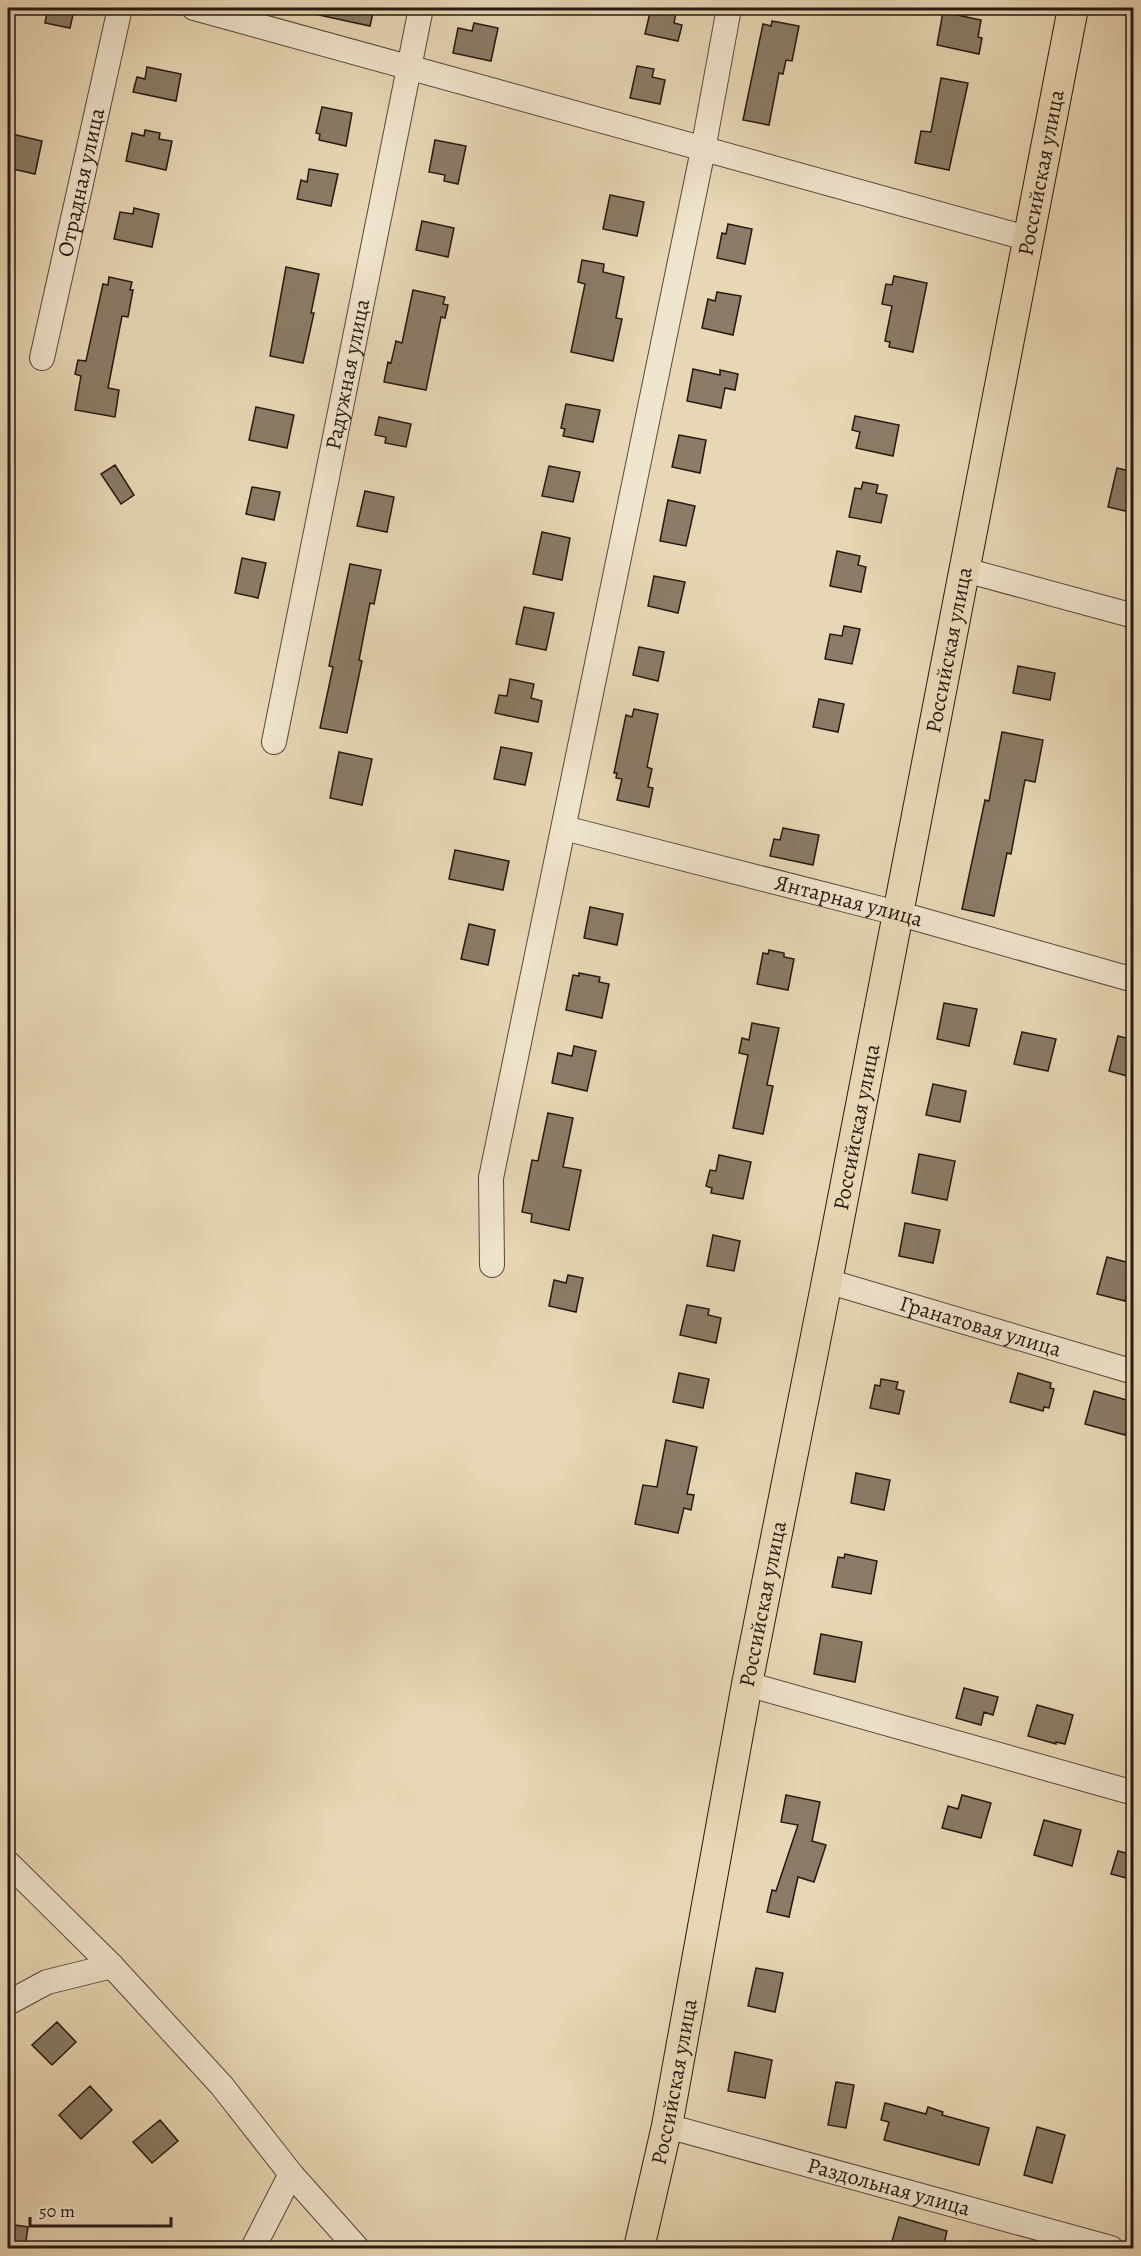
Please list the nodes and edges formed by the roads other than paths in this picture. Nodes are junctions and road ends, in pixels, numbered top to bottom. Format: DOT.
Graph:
graph roads {
  1 [pos="120,8"];
  2 [pos="195,8"];
  3 [pos="421,8"];
  4 [pos="729,8"];
  5 [pos="1073,8"];
  6 [pos="409,67"];
  7 [pos="703,150"];
  8 [pos="1030,239"];
  9 [pos="42,358"];
  10 [pos="965,570"];
  11 [pos="1134,616"];
  12 [pos="274,742"];
  13 [pos="564,828"];
  14 [pos="897,913"];
  15 [pos="1134,980"];
  16 [pos="492,1265"];
  17 [pos="827,1281"];
  18 [pos="1134,1372"];
  19 [pos="747,1684"];
  20 [pos="1134,1793"];
  21 [pos="8,1863"];
  22 [pos="112,1966"];
  23 [pos="8,2003"];
  24 [pos="667,2126"];
  25 [pos="291,2174"];
  26 [pos="253,2248"];
  27 [pos="357,2248"];
  28 [pos="639,2248"];
  29 [pos="1111,2248"];
  1 -- 9 [label="street, Отрадная улица"];
  2 -- 6 [label="street"];
  3 -- 6 [label="street, Радужная улица"];
  4 -- 7 [label="street"];
  5 -- 8 [label="main road, Российская улица"];
  6 -- 7 [label="street"];
  6 -- 12 [label="street, Радужная улица"];
  7 -- 8 [label="street"];
  7 -- 13 [label="street"];
  8 -- 10 [label="main road, Российская улица"];
  10 -- 11 [label="street"];
  10 -- 14 [label="main road, Российская улица"];
  13 -- 14 [label="street, Янтарная улица"];
  13 -- 16 [label="street"];
  14 -- 15 [label="street, Янтарная улица"];
  14 -- 17 [label="main road, Российская улица"];
  17 -- 18 [label="street, Гранатовая улица"];
  17 -- 19 [label="main road, Российская улица"];
  19 -- 20 [label="street"];
  19 -- 24 [label="main road, Российская улица"];
  21 -- 22 [label="street"];
  22 -- 23 [label="street"];
  22 -- 25 [label="street"];
  24 -- 28 [label="main road, Российская улица"];
  24 -- 29 [label="street, Раздольная улица"];
  25 -- 26 [label="street"];
  25 -- 27 [label="street"];
}
